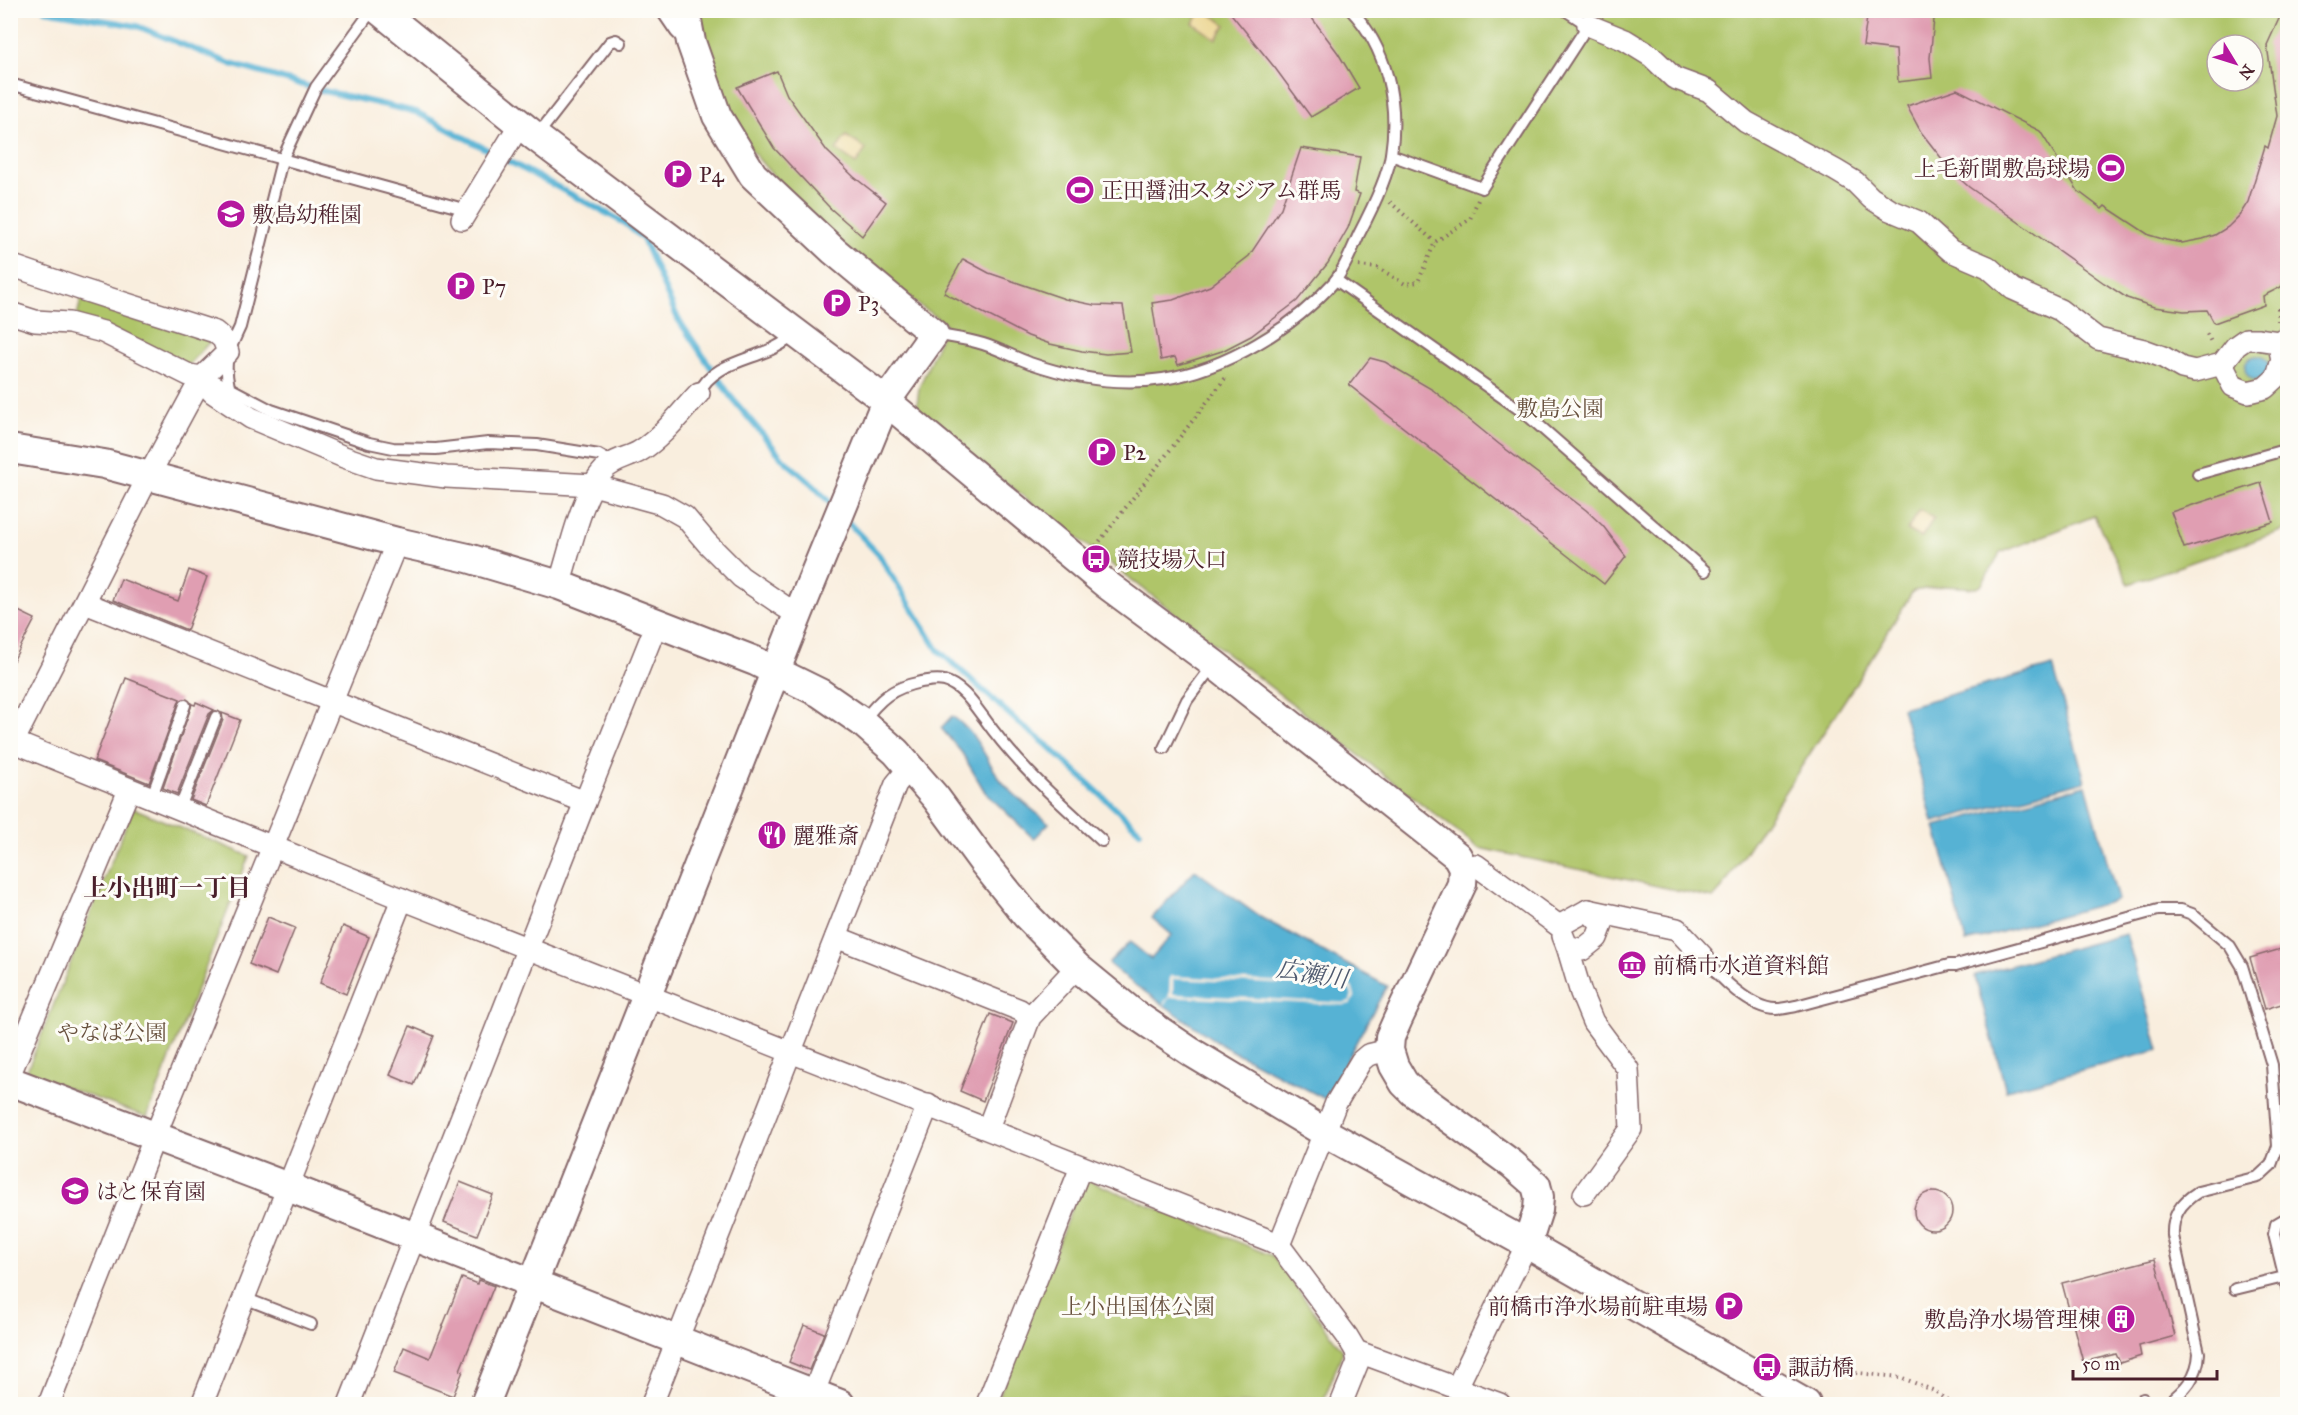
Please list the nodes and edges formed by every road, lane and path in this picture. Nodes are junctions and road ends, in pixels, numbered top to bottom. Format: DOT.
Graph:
graph roads {
  1 [pos="372,10"];
  2 [pos="379,10"];
  3 [pos="661,10"];
  4 [pos="685,10"];
  5 [pos="1565,10"];
  6 [pos="1355,12"];
  7 [pos="1588,25"];
  8 [pos="691,42"];
  9 [pos="621,43"];
  10 [pos="10,84"];
  11 [pos="528,130"];
  12 [pos="1391,155"];
  13 [pos="282,160"];
  14 [pos="1482,188"];
  15 [pos="1378,192"];
  16 [pos="465,215"];
  17 [pos="1435,243"];
  18 [pos="10,265"];
  19 [pos="1338,275"];
  20 [pos="10,313"];
  21 [pos="796,332"];
  22 [pos="934,334"];
  23 [pos="2283,339"];
  24 [pos="228,352"];
  25 [pos="1227,358"];
  26 [pos="2222,364"];
  27 [pos="216,385"];
  28 [pos="705,385"];
  29 [pos="886,401"];
  30 [pos="10,449"];
  31 [pos="2288,449"];
  32 [pos="612,463"];
  33 [pos="2198,474"];
  34 [pos="148,477"];
  35 [pos="593,485"];
  36 [pos="397,542"];
  37 [pos="1094,548"];
  38 [pos="1705,571"];
  39 [pos="559,585"];
  40 [pos="85,603"];
  41 [pos="785,607"];
  42 [pos="657,623"];
  43 [pos="1214,664"];
  44 [pos="776,670"];
  45 [pos="332,702"];
  46 [pos="185,705"];
  47 [pos="216,717"];
  48 [pos="862,722"];
  49 [pos="12,745"];
  50 [pos="1164,748"];
  51 [pos="910,767"];
  52 [pos="129,790"];
  53 [pos="151,799"];
  54 [pos="585,802"];
  55 [pos="179,810"];
  56 [pos="1102,841"];
  57 [pos="272,847"];
  58 [pos="1476,865"];
  59 [pos="402,899"];
  60 [pos="1588,910"];
  61 [pos="1558,926"];
  62 [pos="836,937"];
  63 [pos="1567,946"];
  64 [pos="527,948"];
  65 [pos="1704,957"];
  66 [pos="1077,967"];
  67 [pos="647,994"];
  68 [pos="1030,1017"];
  69 [pos="1389,1050"];
  70 [pos="791,1052"];
  71 [pos="10,1074"];
  72 [pos="10,1081"];
  73 [pos="928,1105"];
  74 [pos="988,1128"];
  75 [pos="1324,1132"];
  76 [pos="155,1136"];
  77 [pos="1081,1167"];
  78 [pos="288,1187"];
  79 [pos="1584,1194"];
  80 [pos="2288,1218"];
  81 [pos="414,1237"];
  82 [pos="1527,1244"];
  83 [pos="1279,1245"];
  84 [pos="2284,1277"];
  85 [pos="532,1284"];
  86 [pos="2235,1289"];
  87 [pos="2288,1291"];
  88 [pos="244,1298"];
  89 [pos="311,1323"];
  90 [pos="677,1340"];
  91 [pos="1356,1351"];
  92 [pos="1820,1353"];
  93 [pos="1457,1387"];
  94 [pos="811,1399"];
  95 [pos="49,1404"];
  96 [pos="201,1404"];
  97 [pos="349,1404"];
  98 [pos="485,1404"];
  99 [pos="652,1404"];
  100 [pos="840,1404"];
  101 [pos="987,1404"];
  102 [pos="1341,1404"];
  103 [pos="1500,1404"];
  104 [pos="1806,1404"];
  105 [pos="1951,1404"];
  106 [pos="2167,1404"];
  1 -- 13 [label="lane"];
  2 -- 11 [label="street"];
  3 -- 8 [label="lane"];
  4 -- 8 [label="street"];
  5 -- 7 [label="lane"];
  6 -- 12 [label="lane"];
  7 -- 14 [label="lane"];
  7 -- 26 [label="street"];
  8 -- 22 [label="street"];
  9 -- 11 [label="lane"];
  10 -- 13 [label="lane"];
  11 -- 16 [label="street"];
  11 -- 21 [label="street"];
  12 -- 14 [label="lane"];
  12 -- 15 [label="lane"];
  13 -- 16 [label="lane"];
  13 -- 24 [label="lane"];
  14 -- 17 [label="path"];
  15 -- 17 [label="path"];
  15 -- 19 [label="lane"];
  17 -- 19 [label="path"];
  18 -- 24 [label="street"];
  19 -- 25 [label="lane"];
  19 -- 38 [label="lane"];
  20 -- 27 [label="street"];
  21 -- 28 [label="lane"];
  21 -- 29 [label="street"];
  22 -- 25 [label="lane"];
  22 -- 29 [label="street"];
  23 -- 26 [label="street"];
  23 -- 26 [label="street"];
  24 -- 27 [label="street"];
  25 -- 37 [label="path"];
  27 -- 32 [label="lane"];
  27 -- 34 [label="street"];
  27 -- 35 [label="street"];
  28 -- 32 [label="street"];
  29 -- 43 [label="street"];
  29 -- 44 [label="street"];
  30 -- 34 [label="street"];
  31 -- 33 [label="lane"];
  32 -- 35 [label="street"];
  34 -- 36 [label="street"];
  34 -- 40 [label="street"];
  35 -- 39 [label="street"];
  35 -- 41 [label="street"];
  36 -- 39 [label="street"];
  36 -- 45 [label="street"];
  39 -- 42 [label="street"];
  40 -- 45 [label="street"];
  40 -- 49 [label="street"];
  42 -- 44 [label="street"];
  42 -- 54 [label="street"];
  43 -- 50 [label="lane"];
  43 -- 69 [label="street"];
  44 -- 48 [label="street"];
  44 -- 67 [label="street"];
  45 -- 54 [label="street"];
  45 -- 57 [label="street"];
  46 -- 53 [label="lane"];
  47 -- 55 [label="lane"];
  48 -- 51 [label="street"];
  48 -- 56 [label="lane"];
  49 -- 52 [label="street"];
  51 -- 62 [label="street"];
  51 -- 66 [label="street"];
  52 -- 53 [label="street"];
  52 -- 71 [label="street"];
  53 -- 55 [label="street"];
  54 -- 64 [label="street"];
  55 -- 57 [label="street"];
  57 -- 59 [label="street"];
  57 -- 76 [label="street"];
  58 -- 61 [label="street"];
  59 -- 64 [label="street"];
  59 -- 78 [label="street"];
  60 -- 61 [label="street"];
  60 -- 63 [label="street"];
  60 -- 65 [label="street"];
  61 -- 63 [label="street"];
  62 -- 68 [label="street"];
  62 -- 70 [label="street"];
  63 -- 79 [label="street"];
  64 -- 67 [label="street"];
  64 -- 81 [label="street"];
  65 -- 106 [label="lane"];
  66 -- 68 [label="street"];
  66 -- 75 [label="street"];
  67 -- 70 [label="street"];
  67 -- 85 [label="street"];
  68 -- 74 [label="street"];
  69 -- 75 [label="street"];
  69 -- 82 [label="street"];
  70 -- 73 [label="street"];
  70 -- 90 [label="street"];
  72 -- 76 [label="street"];
  73 -- 74 [label="street"];
  73 -- 94 [label="street"];
  74 -- 77 [label="street"];
  75 -- 82 [label="street"];
  75 -- 83 [label="street"];
  76 -- 78 [label="street"];
  76 -- 95 [label="street"];
  77 -- 83 [label="street"];
  77 -- 101 [label="street"];
  78 -- 81 [label="street"];
  78 -- 88 [label="street"];
  80 -- 84 [label="lane"];
  81 -- 85 [label="street"];
  81 -- 97 [label="street"];
  82 -- 93 [label="street"];
  82 -- 104 [label="street"];
  83 -- 91 [label="street"];
  84 -- 86 [label="lane"];
  84 -- 87 [label="lane"];
  85 -- 90 [label="street"];
  85 -- 98 [label="street"];
  88 -- 89 [label="lane"];
  88 -- 96 [label="street"];
  90 -- 94 [label="street"];
  90 -- 99 [label="street"];
  91 -- 93 [label="street"];
  91 -- 102 [label="street"];
  92 -- 105 [label="path"];
  93 -- 103 [label="street"];
  94 -- 100 [label="street"];
}
